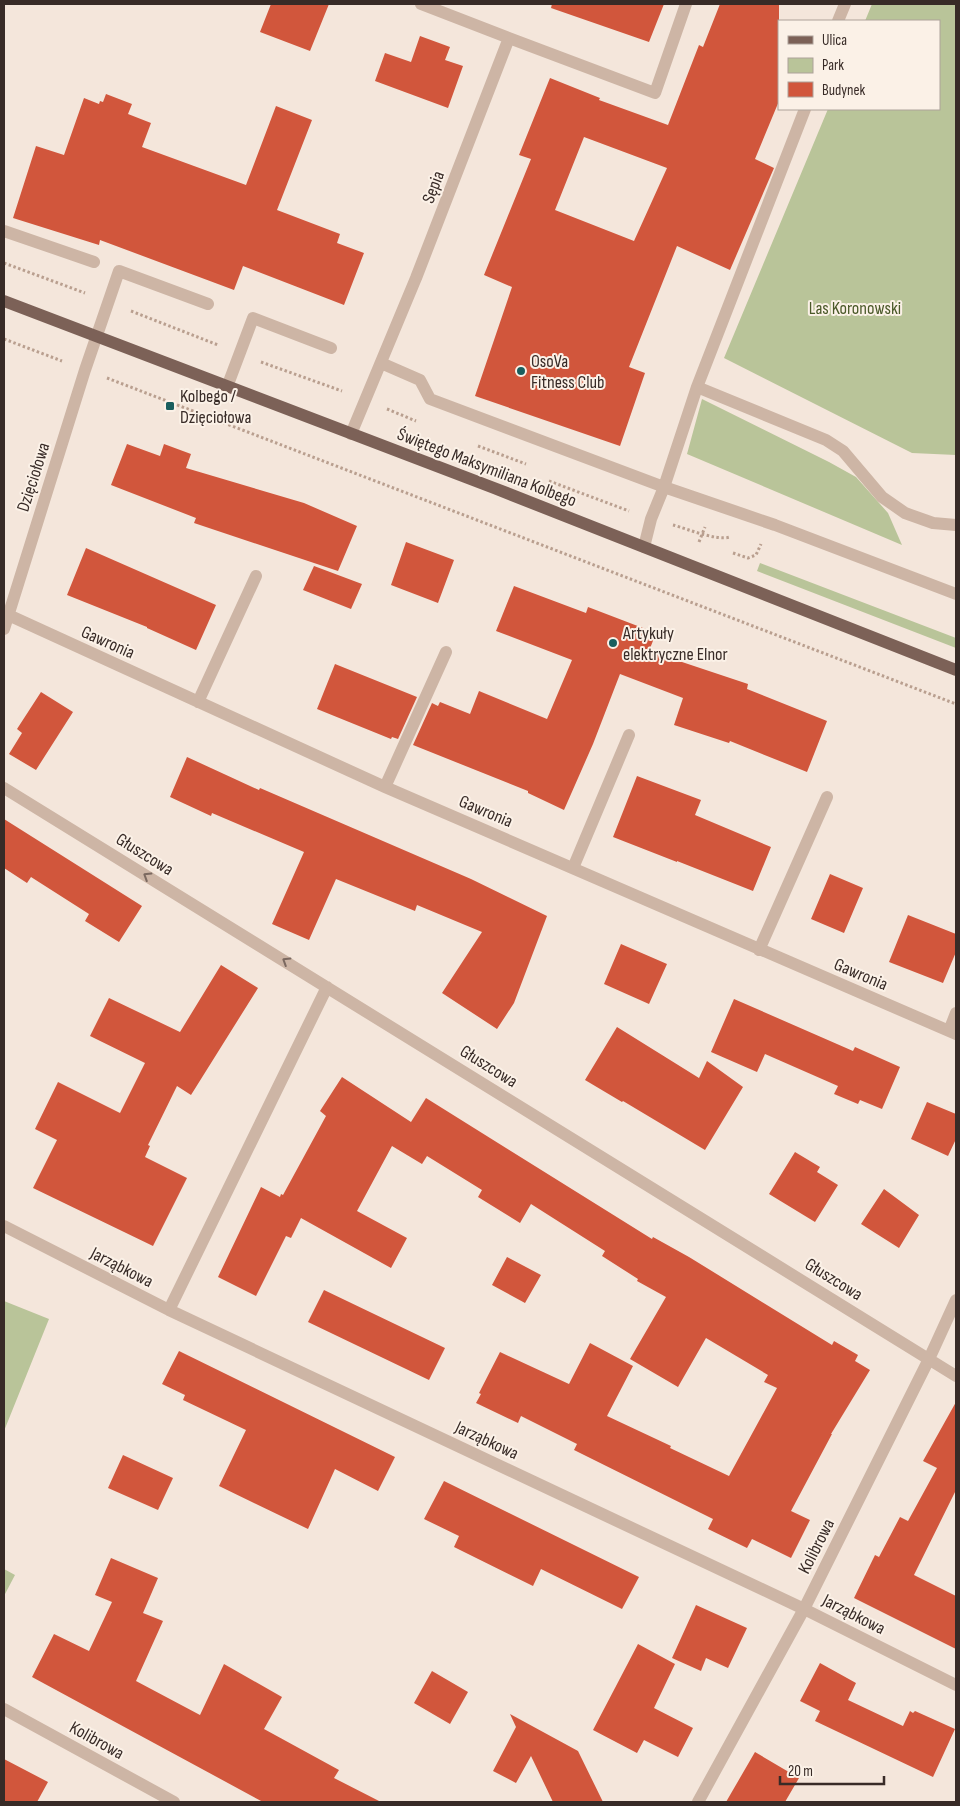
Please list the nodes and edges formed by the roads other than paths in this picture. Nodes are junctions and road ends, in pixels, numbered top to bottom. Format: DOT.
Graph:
graph roads {
  1 [pos="421,4"];
  2 [pos="686,4"];
  3 [pos="845,4"];
  4 [pos="838,20"];
  5 [pos="509,38"];
  6 [pos="805,110"];
  7 [pos="4,231"];
  8 [pos="94,262"];
  9 [pos="4,301"];
  10 [pos="208,304"];
  11 [pos="97,337"];
  12 [pos="331,348"];
  13 [pos="381,364"];
  14 [pos="228,386"];
  15 [pos="697,387"];
  16 [pos="352,434"];
  17 [pos="664,487"];
  18 [pos="956,524"];
  19 [pos="644,547"];
  20 [pos="256,576"];
  21 [pos="956,594"];
  22 [pos="6,614"];
  23 [pos="4,628"];
  24 [pos="446,652"];
  25 [pos="956,670"];
  26 [pos="198,702"];
  27 [pos="629,735"];
  28 [pos="385,787"];
  29 [pos="4,788"];
  30 [pos="827,797"];
  31 [pos="573,868"];
  32 [pos="760,950"];
  33 [pos="327,987"];
  34 [pos="956,1013"];
  35 [pos="952,1032"];
  36 [pos="4,1226"];
  37 [pos="956,1300"];
  38 [pos="168,1310"];
  39 [pos="930,1359"];
  40 [pos="956,1376"];
  41 [pos="804,1609"];
  42 [pos="956,1685"];
  43 [pos="4,1709"];
  44 [pos="174,1802"];
  45 [pos="698,1802"];
  1 -- 5 [label="street"];
  2 -- 5 [label="street"];
  3 -- 4 [label="street"];
  5 -- 13 [label="street, Sępia"];
  6 -- 15 [label="street"];
  7 -- 8 [label="street"];
  9 -- 11 [label="main road, Świętego Maksymiliana Kolbego"];
  10 -- 11 [label="street, Dzięciołowa"];
  11 -- 14 [label="main road, Świętego Maksymiliana Kolbego"];
  11 -- 22 [label="street, Dzięciołowa"];
  12 -- 14 [label="street"];
  13 -- 16 [label="street, Sępia"];
  13 -- 17 [label="street"];
  14 -- 16 [label="main road, Świętego Maksymiliana Kolbego"];
  15 -- 17 [label="street"];
  15 -- 18 [label="street"];
  16 -- 19 [label="main road, Świętego Maksymiliana Kolbego"];
  17 -- 19 [label="street"];
  17 -- 21 [label="street"];
  19 -- 25 [label="main road, Świętego Maksymiliana Kolbego"];
  20 -- 26 [label="street"];
  22 -- 23 [label="street, Dzięciołowa"];
  22 -- 26 [label="street, Gawronia"];
  24 -- 28 [label="street"];
  26 -- 28 [label="street, Gawronia"];
  27 -- 31 [label="street"];
  28 -- 31 [label="street, Gawronia"];
  33 -- 29 [label="street, Głuszcowa, one-way"];
  30 -- 32 [label="street"];
  31 -- 32 [label="street, Gawronia"];
  32 -- 35 [label="street, Gawronia"];
  33 -- 38 [label="street"];
  33 -- 39 [label="street, Głuszcowa"];
  34 -- 35 [label="street, Gawronia"];
  36 -- 38 [label="street, Jarząbkowa"];
  37 -- 39 [label="street, Kolibrowa"];
  38 -- 41 [label="street, Jarząbkowa"];
  39 -- 40 [label="street, Głuszcowa"];
  39 -- 41 [label="street, Kolibrowa"];
  41 -- 42 [label="street, Jarząbkowa"];
  41 -- 45 [label="street, Kolibrowa"];
  43 -- 44 [label="street, Kolibrowa"];
}
